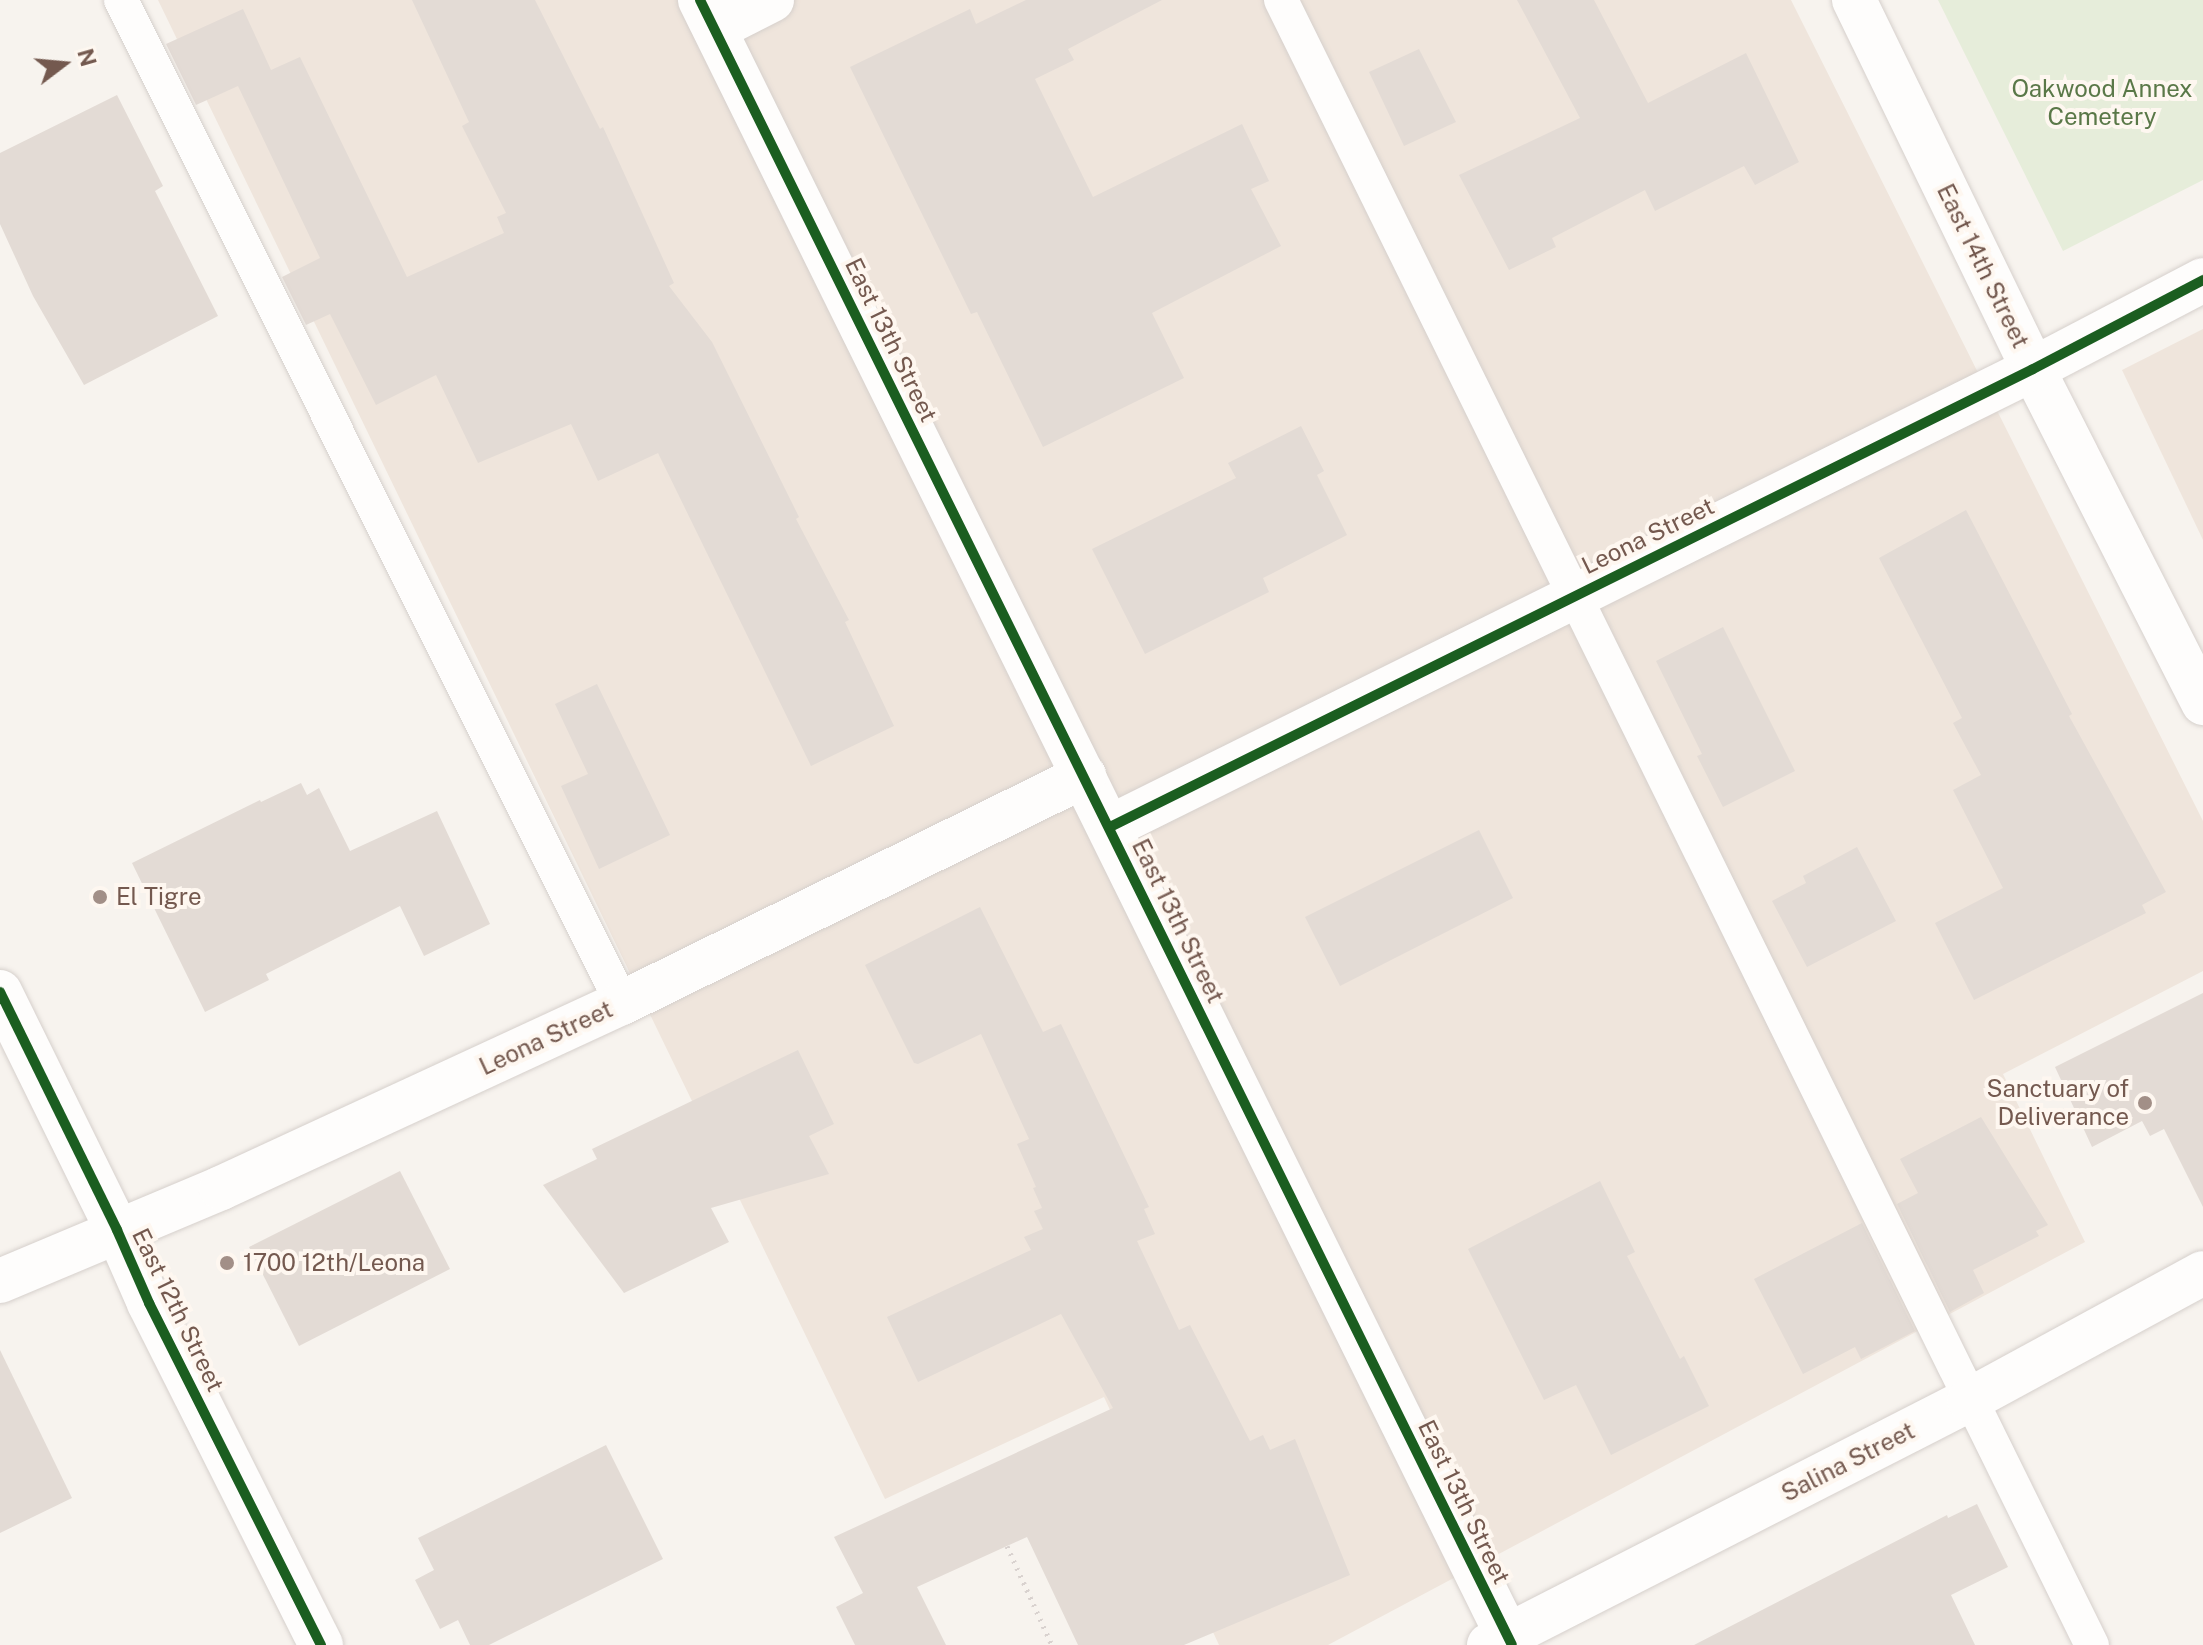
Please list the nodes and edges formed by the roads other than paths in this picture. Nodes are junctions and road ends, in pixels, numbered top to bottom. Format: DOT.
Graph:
graph roads {
  1 [pos="121,0"];
  2 [pos="772,0"];
  3 [pos="1281,0"];
  4 [pos="1854,0"];
  5 [pos="708,14"];
  6 [pos="2203,280"];
  7 [pos="2033,369"];
  8 [pos="1574,595"];
  9 [pos="2203,703"];
  10 [pos="1084,776"];
  11 [pos="1110,827"];
  12 [pos="0,992"];
  13 [pos="622,1003"];
  14 [pos="117,1230"];
  15 [pos="2203,1273"];
  16 [pos="0,1281"];
  17 [pos="1969,1400"];
  18 [pos="1503,1642"];
  19 [pos="321,1645"];
  20 [pos="2092,1645"];
  1 -- 13 [label="lane"];
  2 -- 5 [label="street"];
  3 -- 8 [label="lane"];
  4 -- 7 [label="street, East 14th Street"];
  5 -- 10 [label="street, East 13th Street"];
  6 -- 7 [label="street, Leona Street"];
  7 -- 8 [label="street, Leona Street"];
  7 -- 9 [label="street, East 14th Street"];
  8 -- 11 [label="street, Leona Street"];
  8 -- 17 [label="lane"];
  10 -- 11 [label="street, East 13th Street"];
  10 -- 13 [label="street, Leona Street"];
  11 -- 18 [label="street, East 13th Street"];
  12 -- 14 [label="street, East 12th Street"];
  13 -- 14 [label="street, Leona Street"];
  14 -- 16 [label="street, Leona Street"];
  14 -- 19 [label="street, East 12th Street"];
  15 -- 17 [label="street, Salina Street"];
  17 -- 18 [label="street, Salina Street"];
  17 -- 20 [label="lane"];
}
